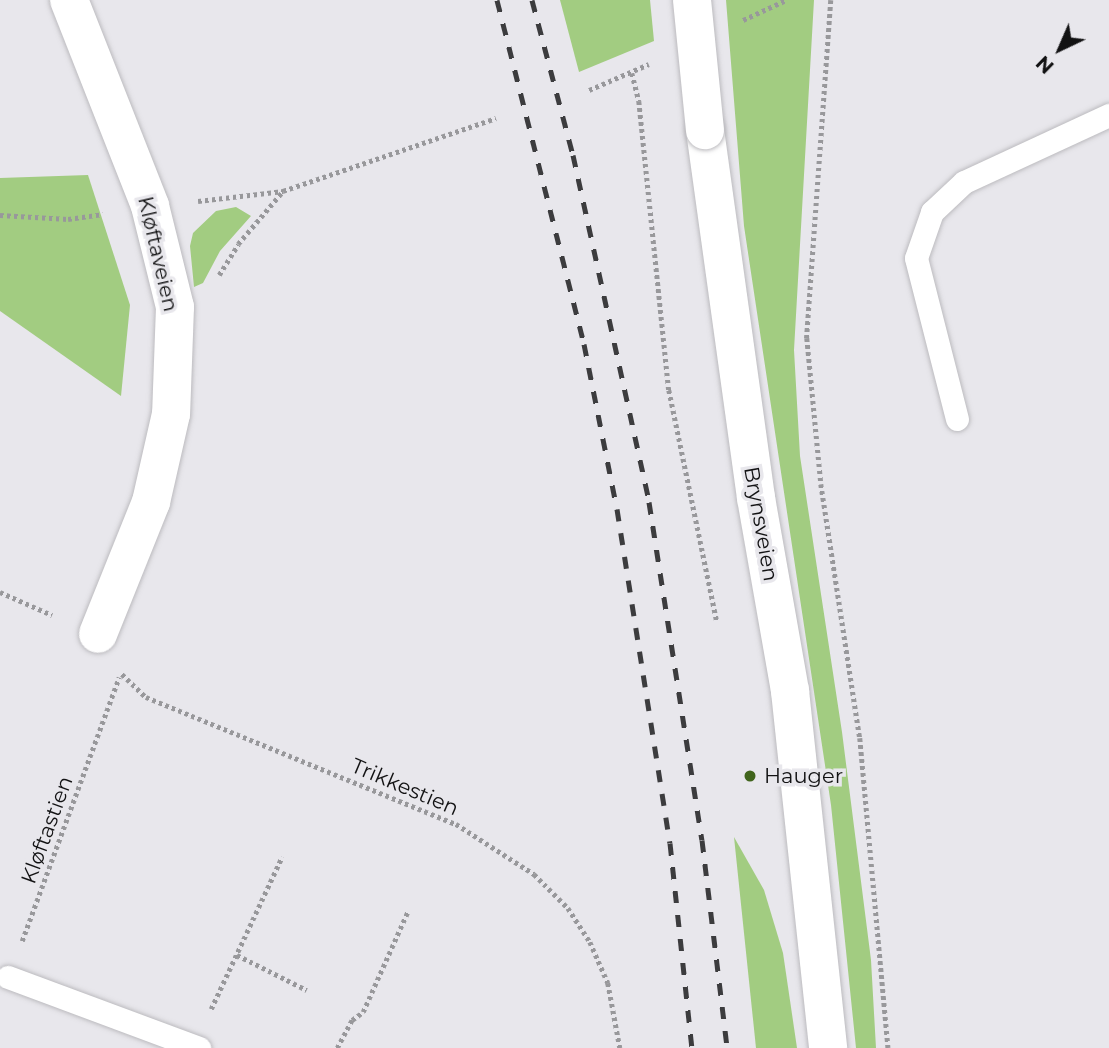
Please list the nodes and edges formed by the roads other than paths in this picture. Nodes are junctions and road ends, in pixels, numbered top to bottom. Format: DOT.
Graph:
graph roads {
  1 [pos="69,0"];
  2 [pos="692,0"];
  3 [pos="1107,122"];
  4 [pos="957,419"];
  5 [pos="98,635"];
  6 [pos="8,977"];
  7 [pos="197,1046"];
  8 [pos="828,1048"];
  1 -- 5 [label="main road, Kløftaveien"];
  2 -- 8 [label="main road, Brynsveien, bridge"];
  3 -- 4 [label="lane"];
  6 -- 7 [label="lane"];
}
